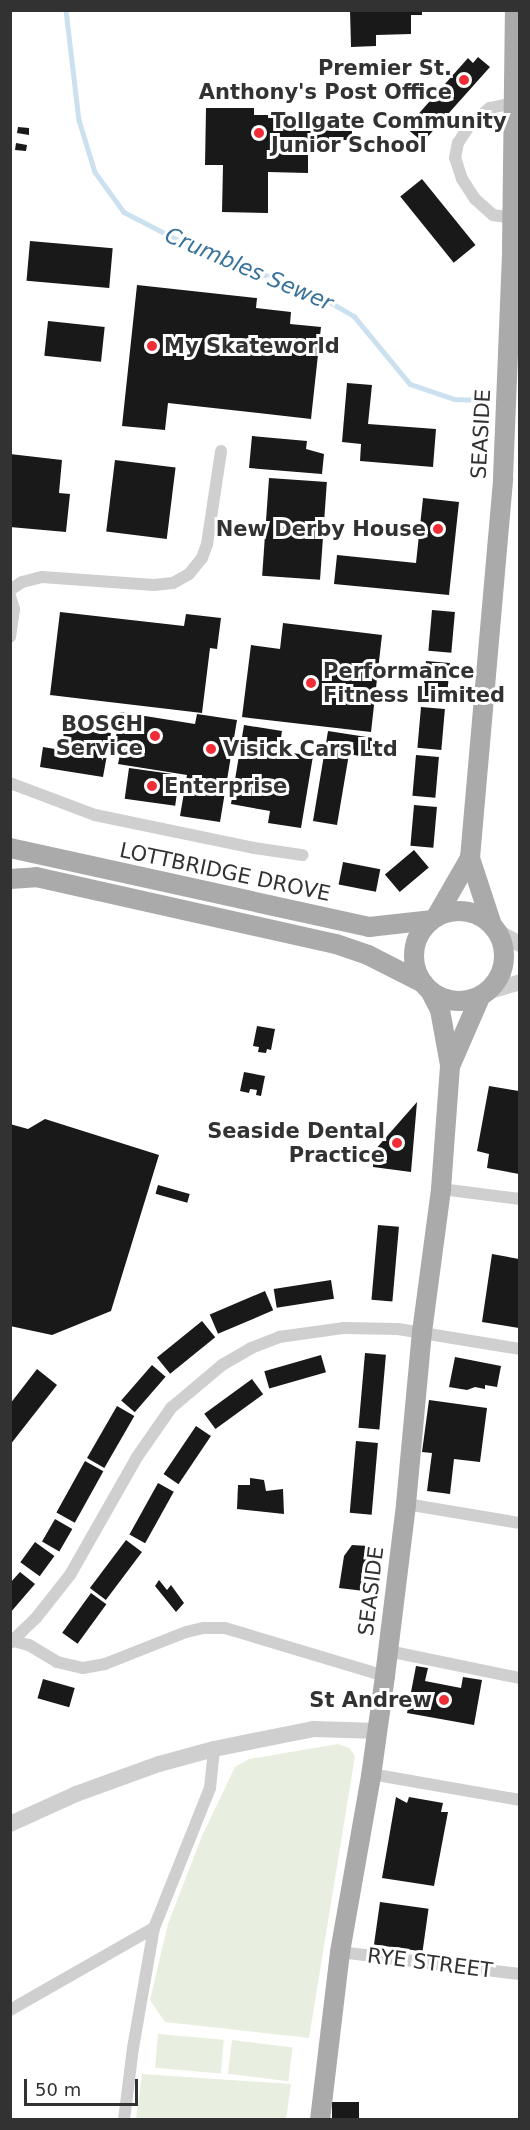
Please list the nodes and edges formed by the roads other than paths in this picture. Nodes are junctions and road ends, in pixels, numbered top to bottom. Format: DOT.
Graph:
graph roads {
  1 [pos="515,10"];
  2 [pos="513,103"];
  3 [pos="512,218"];
  4 [pos="514,376"];
  5 [pos="221,451"];
  6 [pos="10,590"];
  7 [pos="10,596"];
  8 [pos="10,637"];
  9 [pos="10,783"];
  10 [pos="10,848"];
  11 [pos="303,855"];
  12 [pos="470,858"];
  13 [pos="10,879"];
  14 [pos="434,918"];
  15 [pos="495,928"];
  16 [pos="519,944"];
  17 [pos="519,982"];
  18 [pos="426,987"];
  19 [pos="484,994"];
  20 [pos="450,1065"];
  21 [pos="441,1189"];
  22 [pos="519,1199"];
  23 [pos="422,1332"];
  24 [pos="519,1349"];
  25 [pos="406,1504"];
  26 [pos="519,1523"];
  27 [pos="12,1642"];
  28 [pos="388,1651"];
  29 [pos="385,1676"];
  30 [pos="519,1678"];
  31 [pos="378,1731"];
  32 [pos="213,1749"];
  33 [pos="371,1774"];
  34 [pos="519,1800"];
  35 [pos="10,1824"];
  36 [pos="154,1928"];
  37 [pos="340,1952"];
  38 [pos="519,1974"];
  39 [pos="10,2010"];
  40 [pos="124,2120"];
  41 [pos="320,2120"];
  1 -- 2 [label="main road, SEASIDE"];
  2 -- 3 [label="main road, SEASIDE"];
  2 -- 3 [label="street"];
  3 -- 4 [label="main road, SEASIDE"];
  4 -- 12 [label="main road, SEASIDE"];
  5 -- 6 [label="street"];
  7 -- 8 [label="street"];
  9 -- 11 [label="street, LOTTBRIDGE DROVE"];
  10 -- 14 [label="main road, LOTTBRIDGE DROVE"];
  12 -- 14 [label="main road, SEASIDE"];
  12 -- 15 [label="main road, SEASIDE"];
  13 -- 18 [label="main road"];
  14 -- 15 [label="main road"];
  14 -- 18 [label="main road"];
  15 -- 16 [label="street"];
  15 -- 19 [label="main road"];
  17 -- 19 [label="street"];
  18 -- 19 [label="main road"];
  18 -- 20 [label="main road, SEASIDE"];
  19 -- 20 [label="main road, SEASIDE"];
  20 -- 21 [label="main road, SEASIDE"];
  21 -- 22 [label="street"];
  21 -- 23 [label="main road, SEASIDE"];
  23 -- 24 [label="street"];
  23 -- 25 [label="main road, SEASIDE"];
  23 -- 27 [label="street"];
  25 -- 26 [label="street"];
  25 -- 28 [label="main road, SEASIDE"];
  27 -- 29 [label="street"];
  28 -- 29 [label="main road, SEASIDE"];
  28 -- 30 [label="street"];
  29 -- 31 [label="main road, SEASIDE"];
  31 -- 32 [label="street"];
  31 -- 33 [label="main road, SEASIDE"];
  32 -- 35 [label="street"];
  32 -- 36 [label="street"];
  33 -- 34 [label="street"];
  33 -- 37 [label="main road, SEASIDE"];
  36 -- 39 [label="street"];
  36 -- 40 [label="street"];
  37 -- 38 [label="street, RYE STREET"];
  37 -- 41 [label="main road, SEASIDE"];
}
